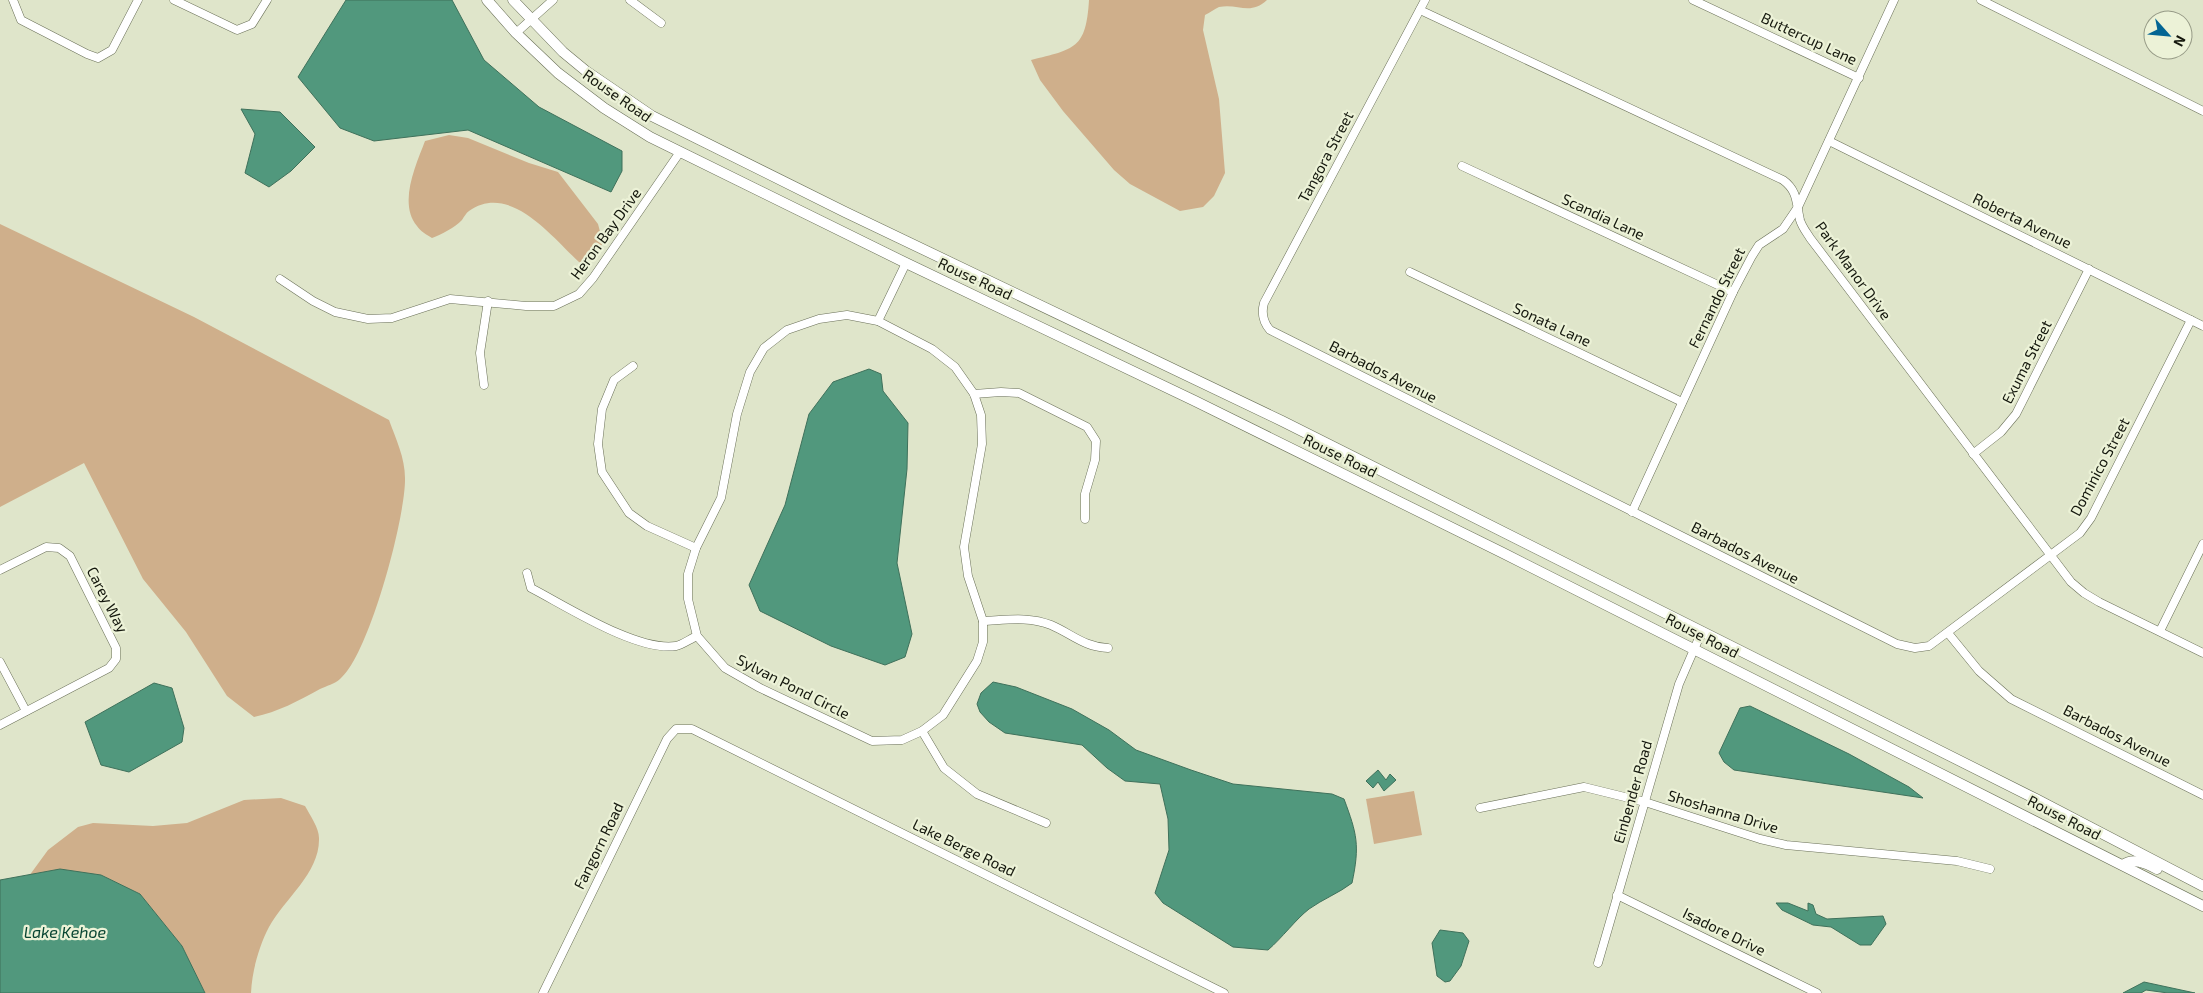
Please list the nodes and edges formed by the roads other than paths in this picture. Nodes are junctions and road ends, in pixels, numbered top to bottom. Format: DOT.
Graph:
graph roads {
  1 [pos="13,0"];
  2 [pos="138,0"];
  3 [pos="174,0"];
  4 [pos="267,0"];
  5 [pos="487,0"];
  6 [pos="513,0"];
  7 [pos="553,0"];
  8 [pos="630,0"];
  9 [pos="1425,0"];
  10 [pos="1693,0"];
  11 [pos="1894,0"];
  12 [pos="1980,0"];
  13 [pos="1420,10"];
  14 [pos="531,20"];
  15 [pos="661,22"];
  16 [pos="516,33"];
  17 [pos="1858,78"];
  18 [pos="2203,111"];
  19 [pos="1829,141"];
  20 [pos="680,152"];
  21 [pos="1462,166"];
  22 [pos="1798,207"];
  23 [pos="906,263"];
  24 [pos="2089,269"];
  25 [pos="1410,272"];
  26 [pos="280,279"];
  27 [pos="1733,292"];
  28 [pos="488,301"];
  29 [pos="1263,319"];
  30 [pos="2191,320"];
  31 [pos="878,321"];
  32 [pos="2203,326"];
  33 [pos="633,366"];
  34 [pos="484,385"];
  35 [pos="974,394"];
  36 [pos="1682,402"];
  37 [pos="1973,454"];
  38 [pos="1632,512"];
  39 [pos="1085,519"];
  40 [pos="2203,544"];
  41 [pos="696,548"];
  42 [pos="2049,555"];
  43 [pos="0,570"];
  44 [pos="527,573"];
  45 [pos="982,621"];
  46 [pos="1702,631"];
  47 [pos="2160,631"];
  48 [pos="1948,633"];
  49 [pos="697,636"];
  50 [pos="1108,648"];
  51 [pos="1694,649"];
  52 [pos="2203,653"];
  53 [pos="0,662"];
  54 [pos="26,711"];
  55 [pos="0,725"];
  56 [pos="692,729"];
  57 [pos="922,731"];
  58 [pos="2203,795"];
  59 [pos="1645,802"];
  60 [pos="1480,808"];
  61 [pos="1046,823"];
  62 [pos="2123,865"];
  63 [pos="1990,870"];
  64 [pos="2203,886"];
  65 [pos="2203,890"];
  66 [pos="1618,895"];
  67 [pos="2203,906"];
  68 [pos="1598,963"];
  69 [pos="543,993"];
  70 [pos="1224,993"];
  71 [pos="1818,993"];
  1 -- 2 [label="street"];
  3 -- 4 [label="street"];
  5 -- 16 [label="street, Rouse Road"];
  6 -- 14 [label="street, Rouse Road"];
  7 -- 14 [label="street"];
  8 -- 15 [label="street"];
  9 -- 13 [label="street"];
  10 -- 17 [label="street, Buttercup Lane"];
  11 -- 17 [label="street, Fernando Street"];
  12 -- 18 [label="street"];
  13 -- 22 [label="street, Park Manor Drive"];
  13 -- 29 [label="street, Tangora Street"];
  14 -- 16 [label="street"];
  14 -- 46 [label="street, Rouse Road"];
  16 -- 20 [label="street, Rouse Road"];
  17 -- 19 [label="street, Fernando Street"];
  19 -- 22 [label="street, Fernando Street"];
  19 -- 24 [label="street, Roberta Avenue"];
  20 -- 23 [label="street, Rouse Road"];
  20 -- 28 [label="street, Heron Bay Drive"];
  21 -- 27 [label="street, Scandia Lane"];
  22 -- 27 [label="street, Fernando Street"];
  22 -- 37 [label="street, Park Manor Drive"];
  23 -- 31 [label="street"];
  23 -- 51 [label="street, Rouse Road"];
  24 -- 30 [label="street, Roberta Avenue"];
  24 -- 37 [label="street, Exuma Street"];
  25 -- 36 [label="street, Sonata Lane"];
  26 -- 28 [label="street, Heron Bay Drive"];
  27 -- 36 [label="street, Fernando Street"];
  28 -- 34 [label="street"];
  29 -- 38 [label="street, Barbados Avenue"];
  30 -- 32 [label="street, Roberta Avenue"];
  30 -- 42 [label="street, Dominico Street"];
  31 -- 35 [label="street, Sylvan Pond Circle"];
  31 -- 41 [label="street, Sylvan Pond Circle"];
  33 -- 41 [label="street"];
  35 -- 39 [label="street"];
  35 -- 45 [label="street, Sylvan Pond Circle"];
  36 -- 38 [label="street, Fernando Street"];
  37 -- 42 [label="street, Park Manor Drive"];
  38 -- 48 [label="street, Barbados Avenue"];
  40 -- 47 [label="street"];
  41 -- 49 [label="street, Sylvan Pond Circle"];
  42 -- 47 [label="street, Park Manor Drive"];
  42 -- 48 [label="street, Dominico Street"];
  43 -- 54 [label="street, Carey Way"];
  44 -- 49 [label="street"];
  45 -- 50 [label="street"];
  45 -- 57 [label="street, Sylvan Pond Circle"];
  46 -- 51 [label="street, Einbender Road"];
  46 -- 64 [label="street, Rouse Road"];
  47 -- 52 [label="street, Park Manor Drive"];
  48 -- 58 [label="street, Barbados Avenue"];
  49 -- 57 [label="street, Sylvan Pond Circle"];
  51 -- 59 [label="street, Einbender Road"];
  51 -- 62 [label="street, Rouse Road"];
  53 -- 54 [label="street"];
  54 -- 55 [label="street, Carey Way"];
  56 -- 69 [label="street, Fangorn Road"];
  56 -- 70 [label="street, Lake Berge Road"];
  57 -- 61 [label="street"];
  59 -- 60 [label="street, Shoshanna Drive"];
  59 -- 63 [label="street, Shoshanna Drive"];
  59 -- 66 [label="street, Einbender Road"];
  62 -- 65 [label="street"];
  62 -- 67 [label="street, Rouse Road"];
  66 -- 68 [label="street, Einbender Road"];
  66 -- 71 [label="street, Isadore Drive"];
}
